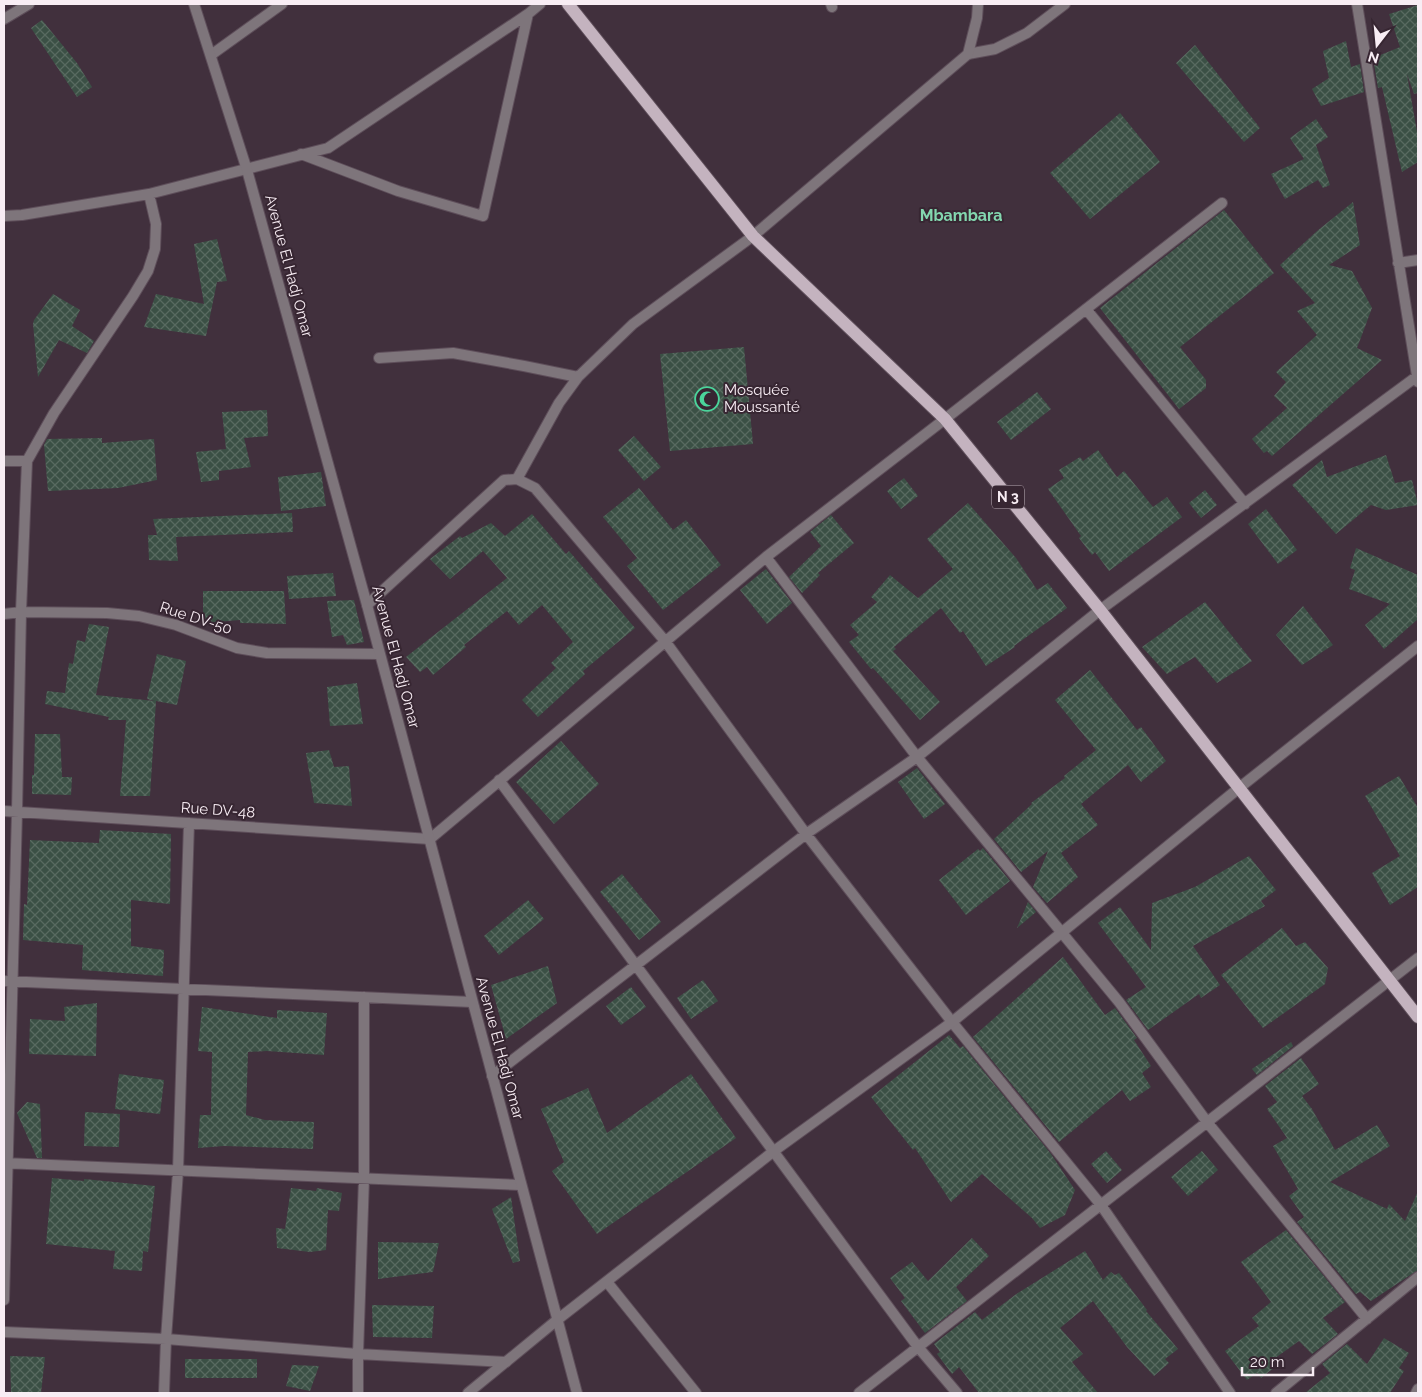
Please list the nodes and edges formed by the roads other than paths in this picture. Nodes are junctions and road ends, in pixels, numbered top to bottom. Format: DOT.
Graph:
graph roads {
  1 [pos="29,4"];
  2 [pos="194,4"];
  3 [pos="282,4"];
  4 [pos="540,4"];
  5 [pos="568,4"];
  6 [pos="978,4"];
  7 [pos="1065,4"];
  8 [pos="1357,4"];
  9 [pos="528,14"];
  10 [pos="4,20"];
  11 [pos="968,54"];
  12 [pos="211,55"];
  13 [pos="301,154"];
  14 [pos="247,170"];
  15 [pos="149,194"];
  16 [pos="1222,203"];
  17 [pos="4,216"];
  18 [pos="753,236"];
  19 [pos="1418,260"];
  20 [pos="1398,263"];
  21 [pos="1086,309"];
  22 [pos="379,358"];
  23 [pos="578,378"];
  24 [pos="1417,380"];
  25 [pos="946,419"];
  26 [pos="4,460"];
  27 [pos="27,461"];
  28 [pos="517,479"];
  29 [pos="1245,504"];
  30 [pos="766,556"];
  31 [pos="367,605"];
  32 [pos="1100,610"];
  33 [pos="21,612"];
  34 [pos="4,614"];
  35 [pos="665,641"];
  36 [pos="1418,646"];
  37 [pos="379,654"];
  38 [pos="918,757"];
  39 [pos="499,780"];
  40 [pos="1239,788"];
  41 [pos="4,811"];
  42 [pos="17,812"];
  43 [pos="189,823"];
  44 [pos="806,834"];
  45 [pos="430,839"];
  46 [pos="1062,933"];
  47 [pos="1418,958"];
  48 [pos="635,965"];
  49 [pos="1390,980"];
  50 [pos="8,981"];
  51 [pos="184,989"];
  52 [pos="364,997"];
  53 [pos="472,1002"];
  54 [pos="1418,1017"];
  55 [pos="952,1022"];
  56 [pos="492,1076"];
  57 [pos="1207,1122"];
  58 [pos="774,1151"];
  59 [pos="6,1164"];
  60 [pos="178,1171"];
  61 [pos="364,1178"];
  62 [pos="521,1185"];
  63 [pos="1101,1205"];
  64 [pos="1418,1277"];
  65 [pos="607,1282"];
  66 [pos="4,1300"];
  67 [pos="1368,1319"];
  68 [pos="557,1320"];
  69 [pos="4,1332"];
  70 [pos="166,1339"];
  71 [pos="918,1347"];
  72 [pos="358,1354"];
  73 [pos="506,1362"];
  74 [pos="1418,1389"];
  75 [pos="164,1393"];
  76 [pos="358,1393"];
  77 [pos="468,1393"];
  78 [pos="577,1393"];
  79 [pos="696,1393"];
  80 [pos="859,1393"];
  81 [pos="956,1393"];
  82 [pos="1230,1393"];
  83 [pos="1276,1393"];
  84 [pos="1416,1393"];
  1 -- 10 [label="street"];
  2 -- 12 [label="street, Avenue El Hadj Omar"];
  3 -- 12 [label="street"];
  4 -- 9 [label="street"];
  5 -- 18 [label="main road, N 3"];
  6 -- 11 [label="street"];
  7 -- 11 [label="street"];
  8 -- 20 [label="street"];
  9 -- 13 [label="street"];
  9 -- 13 [label="street"];
  11 -- 18 [label="street"];
  12 -- 14 [label="street, Avenue El Hadj Omar"];
  13 -- 14 [label="street"];
  14 -- 15 [label="street"];
  14 -- 31 [label="street, Avenue El Hadj Omar"];
  15 -- 17 [label="street"];
  15 -- 27 [label="street"];
  16 -- 21 [label="street"];
  18 -- 23 [label="street"];
  18 -- 25 [label="main road, N 3"];
  19 -- 20 [label="street"];
  20 -- 24 [label="street"];
  21 -- 25 [label="street"];
  21 -- 29 [label="street"];
  22 -- 23 [label="street"];
  23 -- 28 [label="street"];
  24 -- 29 [label="street"];
  25 -- 30 [label="street"];
  25 -- 32 [label="main road, N 3"];
  26 -- 27 [label="street"];
  27 -- 33 [label="street"];
  28 -- 31 [label="street"];
  28 -- 35 [label="street"];
  29 -- 32 [label="street"];
  30 -- 35 [label="street"];
  30 -- 38 [label="street"];
  31 -- 37 [label="street, Avenue El Hadj Omar"];
  32 -- 38 [label="street"];
  32 -- 40 [label="main road, N 3"];
  33 -- 34 [label="street, Rue DV-50"];
  33 -- 37 [label="street, Rue DV-50"];
  33 -- 42 [label="street"];
  35 -- 39 [label="street"];
  35 -- 44 [label="street"];
  36 -- 40 [label="street"];
  37 -- 45 [label="street, Avenue El Hadj Omar"];
  38 -- 44 [label="street"];
  38 -- 46 [label="street"];
  39 -- 45 [label="street"];
  39 -- 48 [label="street"];
  40 -- 46 [label="street"];
  40 -- 49 [label="main road, N 3"];
  41 -- 42 [label="street, Rue DV-48"];
  42 -- 43 [label="street, Rue DV-48"];
  42 -- 50 [label="street"];
  43 -- 45 [label="street, Rue DV-48"];
  43 -- 51 [label="street"];
  44 -- 48 [label="street"];
  44 -- 55 [label="street"];
  45 -- 53 [label="street, Avenue El Hadj Omar"];
  46 -- 55 [label="street"];
  46 -- 57 [label="street"];
  47 -- 49 [label="street"];
  48 -- 56 [label="street"];
  48 -- 58 [label="street"];
  49 -- 54 [label="main road, N 3"];
  49 -- 57 [label="street"];
  50 -- 51 [label="street"];
  50 -- 59 [label="street"];
  51 -- 52 [label="street"];
  51 -- 60 [label="street"];
  52 -- 53 [label="street"];
  52 -- 61 [label="street"];
  53 -- 56 [label="street, Avenue El Hadj Omar"];
  55 -- 58 [label="street"];
  55 -- 63 [label="street"];
  56 -- 62 [label="street, Avenue El Hadj Omar"];
  57 -- 63 [label="street"];
  57 -- 67 [label="street"];
  58 -- 65 [label="street"];
  58 -- 71 [label="street"];
  59 -- 60 [label="street"];
  59 -- 66 [label="street"];
  60 -- 61 [label="street"];
  60 -- 70 [label="street"];
  61 -- 62 [label="street"];
  61 -- 72 [label="street"];
  62 -- 68 [label="street, Avenue El Hadj Omar"];
  63 -- 71 [label="street"];
  63 -- 82 [label="street"];
  64 -- 67 [label="street"];
  65 -- 68 [label="street"];
  65 -- 79 [label="street"];
  67 -- 83 [label="street"];
  68 -- 73 [label="street"];
  68 -- 78 [label="street, Avenue El Hadj Omar"];
  69 -- 70 [label="street"];
  70 -- 72 [label="street"];
  70 -- 75 [label="street"];
  71 -- 80 [label="street"];
  71 -- 81 [label="street"];
  72 -- 73 [label="street"];
  72 -- 76 [label="street"];
  73 -- 77 [label="street"];
  74 -- 84 [label="street"];
}
